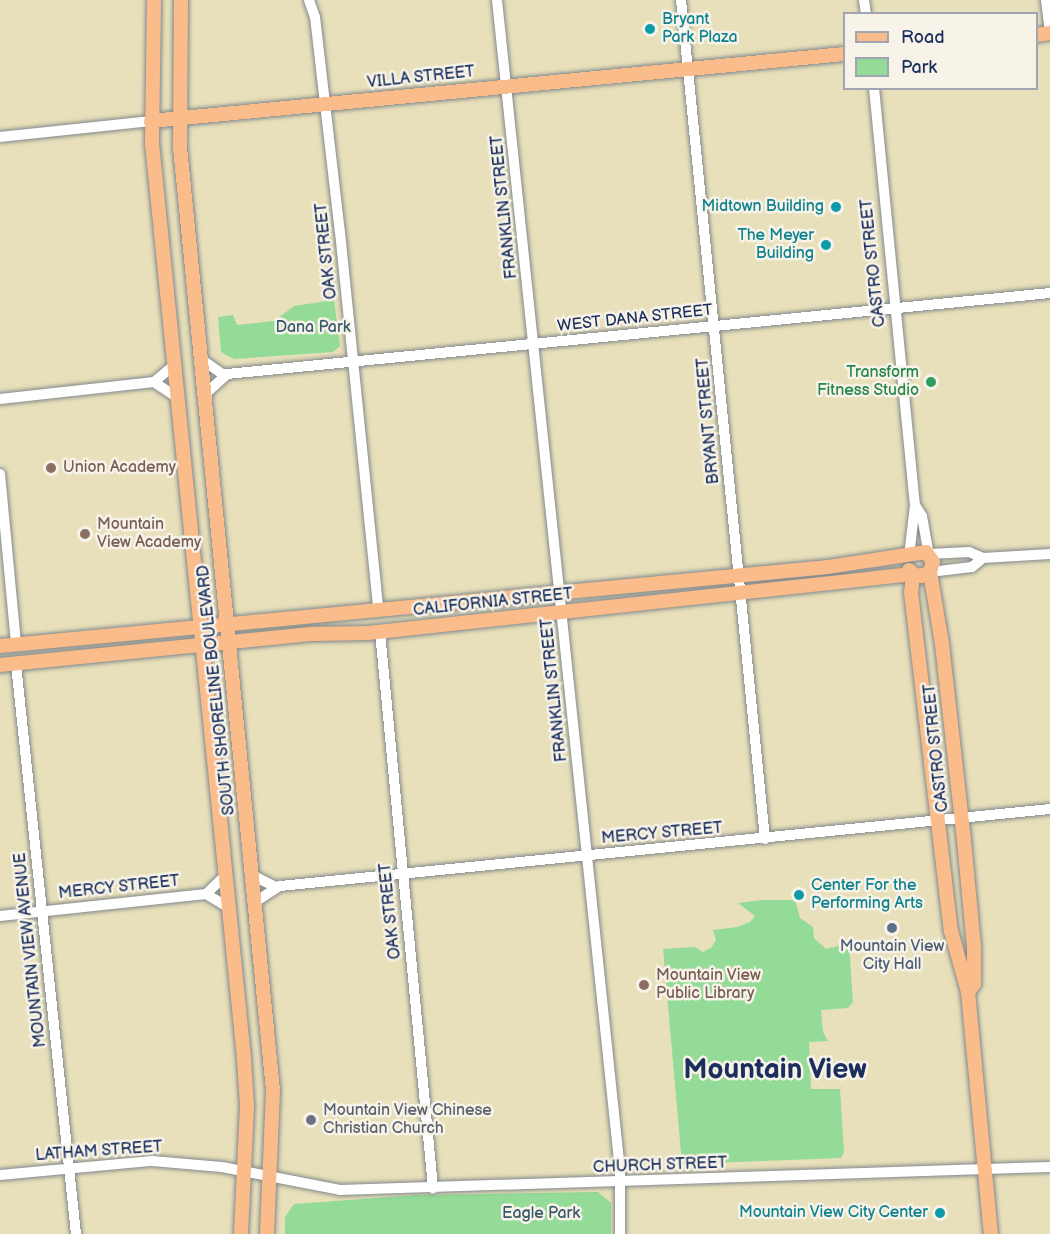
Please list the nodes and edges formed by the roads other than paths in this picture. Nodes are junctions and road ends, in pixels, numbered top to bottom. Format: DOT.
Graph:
graph roads {
  1 [pos="154,0"];
  2 [pos="181,0"];
  3 [pos="309,0"];
  4 [pos="497,0"];
  5 [pos="681,0"];
  6 [pos="1046,0"];
  7 [pos="1050,32"];
  8 [pos="843,54"];
  9 [pos="688,69"];
  10 [pos="507,87"];
  11 [pos="873,90"];
  12 [pos="325,104"];
  13 [pos="178,119"];
  14 [pos="151,122"];
  15 [pos="0,137"];
  16 [pos="1050,293"];
  17 [pos="895,308"];
  18 [pos="715,325"];
  19 [pos="534,345"];
  20 [pos="201,359"];
  21 [pos="353,364"];
  22 [pos="174,365"];
  23 [pos="224,375"];
  24 [pos="154,382"];
  25 [pos="204,395"];
  26 [pos="178,398"];
  27 [pos="0,399"];
  28 [pos="0,474"];
  29 [pos="915,505"];
  30 [pos="929,554"];
  31 [pos="1050,554"];
  32 [pos="909,556"];
  33 [pos="983,558"];
  34 [pos="930,572"];
  35 [pos="740,574"];
  36 [pos="913,574"];
  37 [pos="560,592"];
  38 [pos="741,592"];
  39 [pos="378,608"];
  40 [pos="562,612"];
  41 [pos="227,624"];
  42 [pos="201,627"];
  43 [pos="380,632"];
  44 [pos="229,643"];
  45 [pos="16,644"];
  46 [pos="203,645"];
  47 [pos="0,646"];
  48 [pos="16,663"];
  49 [pos="0,665"];
  50 [pos="1050,809"];
  51 [pos="961,818"];
  52 [pos="939,820"];
  53 [pos="765,839"];
  54 [pos="587,856"];
  55 [pos="403,874"];
  56 [pos="226,875"];
  57 [pos="252,875"];
  58 [pos="276,887"];
  59 [pos="206,894"];
  60 [pos="255,902"];
  61 [pos="229,908"];
  62 [pos="42,911"];
  63 [pos="0,916"];
  64 [pos="968,992"];
  65 [pos="986,1166"];
  66 [pos="1050,1167"];
  67 [pos="70,1169"];
  68 [pos="245,1172"];
  69 [pos="0,1175"];
  70 [pos="271,1177"];
  71 [pos="620,1183"];
  72 [pos="433,1188"];
  73 [pos="76,1234"];
  74 [pos="241,1234"];
  75 [pos="267,1234"];
  76 [pos="620,1234"];
  77 [pos="991,1234"];
  1 -- 14 [label="main road, SOUTH SHORELINE BOULEVARD"];
  2 -- 13 [label="main road, SOUTH SHORELINE BOULEVARD"];
  3 -- 12 [label="street, OAK STREET"];
  4 -- 10 [label="street, FRANKLIN STREET"];
  5 -- 9 [label="street, BRYANT STREET"];
  6 -- 7 [label="street"];
  8 -- 9 [label="main road, VILLA STREET"];
  9 -- 10 [label="main road, VILLA STREET"];
  9 -- 18 [label="street, BRYANT STREET"];
  10 -- 12 [label="main road, VILLA STREET"];
  10 -- 19 [label="street, FRANKLIN STREET"];
  11 -- 17 [label="street, CASTRO STREET"];
  12 -- 13 [label="main road, VILLA STREET"];
  12 -- 21 [label="street, OAK STREET"];
  13 -- 14 [label="main road, VILLA STREET"];
  13 -- 20 [label="main road, SOUTH SHORELINE BOULEVARD"];
  14 -- 15 [label="street, VILLA STREET"];
  14 -- 22 [label="main road, SOUTH SHORELINE BOULEVARD"];
  16 -- 17 [label="street, WEST DANA STREET"];
  17 -- 18 [label="street, WEST DANA STREET"];
  17 -- 29 [label="street, CASTRO STREET"];
  18 -- 19 [label="street, WEST DANA STREET"];
  18 -- 35 [label="street, BRYANT STREET"];
  19 -- 21 [label="street, WEST DANA STREET"];
  19 -- 37 [label="street, FRANKLIN STREET"];
  20 -- 23 [label="street"];
  20 -- 25 [label="main road, SOUTH SHORELINE BOULEVARD"];
  21 -- 23 [label="street, WEST DANA STREET"];
  21 -- 39 [label="street, OAK STREET"];
  22 -- 24 [label="street"];
  22 -- 26 [label="main road, SOUTH SHORELINE BOULEVARD"];
  23 -- 25 [label="street"];
  24 -- 26 [label="street"];
  24 -- 27 [label="street"];
  25 -- 41 [label="main road, SOUTH SHORELINE BOULEVARD"];
  26 -- 42 [label="main road, SOUTH SHORELINE BOULEVARD"];
  28 -- 45 [label="street"];
  29 -- 30 [label="street, CASTRO STREET"];
  29 -- 32 [label="street, CASTRO STREET"];
  30 -- 32 [label="main road, CALIFORNIA STREET"];
  30 -- 33 [label="street, CALIFORNIA STREET"];
  30 -- 34 [label="main road, CASTRO STREET"];
  31 -- 33 [label="street, CALIFORNIA STREET"];
  32 -- 35 [label="main road, CALIFORNIA STREET"];
  32 -- 36 [label="main road, CASTRO STREET"];
  33 -- 34 [label="street, CALIFORNIA STREET"];
  34 -- 36 [label="main road, CALIFORNIA STREET"];
  34 -- 51 [label="main road, CASTRO STREET"];
  35 -- 37 [label="main road, CALIFORNIA STREET"];
  35 -- 38 [label="street, BRYANT STREET"];
  36 -- 38 [label="main road, CALIFORNIA STREET"];
  36 -- 52 [label="main road, CASTRO STREET"];
  37 -- 39 [label="main road, CALIFORNIA STREET"];
  37 -- 40 [label="street, FRANKLIN STREET"];
  38 -- 40 [label="main road, CALIFORNIA STREET"];
  38 -- 53 [label="street, BRYANT STREET"];
  39 -- 41 [label="main road, CALIFORNIA STREET"];
  40 -- 43 [label="main road, CALIFORNIA STREET"];
  40 -- 54 [label="street, FRANKLIN STREET"];
  41 -- 42 [label="main road, CALIFORNIA STREET"];
  41 -- 44 [label="main road, SOUTH SHORELINE BOULEVARD"];
  42 -- 45 [label="main road, CALIFORNIA STREET"];
  42 -- 46 [label="main road, SOUTH SHORELINE BOULEVARD"];
  43 -- 44 [label="main road, CALIFORNIA STREET"];
  43 -- 55 [label="street, OAK STREET"];
  44 -- 46 [label="main road, CALIFORNIA STREET"];
  44 -- 57 [label="main road, SOUTH SHORELINE BOULEVARD"];
  45 -- 47 [label="main road, CALIFORNIA STREET"];
  46 -- 48 [label="main road, CALIFORNIA STREET"];
  46 -- 56 [label="main road, SOUTH SHORELINE BOULEVARD"];
  48 -- 49 [label="main road, CALIFORNIA STREET"];
  48 -- 62 [label="street, MOUNTAIN VIEW AVENUE"];
  50 -- 51 [label="street, MERCY STREET"];
  51 -- 52 [label="street, MERCY STREET"];
  51 -- 64 [label="main road, CASTRO STREET"];
  52 -- 53 [label="street, MERCY STREET"];
  52 -- 64 [label="main road, CASTRO STREET"];
  53 -- 54 [label="street, MERCY STREET"];
  54 -- 55 [label="street, MERCY STREET"];
  54 -- 71 [label="street, FRANKLIN STREET"];
  55 -- 58 [label="street, MERCY STREET"];
  55 -- 72 [label="street, OAK STREET"];
  56 -- 59 [label="street"];
  56 -- 61 [label="main road, SOUTH SHORELINE BOULEVARD"];
  57 -- 58 [label="street"];
  57 -- 60 [label="main road, SOUTH SHORELINE BOULEVARD"];
  58 -- 60 [label="street, MERCY STREET"];
  59 -- 61 [label="street"];
  59 -- 62 [label="street, MERCY STREET"];
  60 -- 70 [label="main road, SOUTH SHORELINE BOULEVARD"];
  61 -- 68 [label="main road, SOUTH SHORELINE BOULEVARD"];
  62 -- 63 [label="street, MERCY STREET"];
  62 -- 67 [label="street, MOUNTAIN VIEW AVENUE"];
  64 -- 65 [label="main road, CASTRO STREET"];
  65 -- 66 [label="street, CHURCH STREET"];
  65 -- 71 [label="street, CHURCH STREET"];
  65 -- 77 [label="main road, CASTRO STREET"];
  67 -- 68 [label="street, LATHAM STREET"];
  67 -- 69 [label="street, LATHAM STREET"];
  67 -- 73 [label="street, MOUNTAIN VIEW AVENUE"];
  68 -- 70 [label="street, LATHAM STREET"];
  68 -- 74 [label="main road, SOUTH SHORELINE BOULEVARD"];
  70 -- 72 [label="street, CHURCH STREET"];
  70 -- 75 [label="main road, SOUTH SHORELINE BOULEVARD"];
  71 -- 72 [label="street, CHURCH STREET"];
  71 -- 76 [label="street, FRANKLIN STREET"];
}
